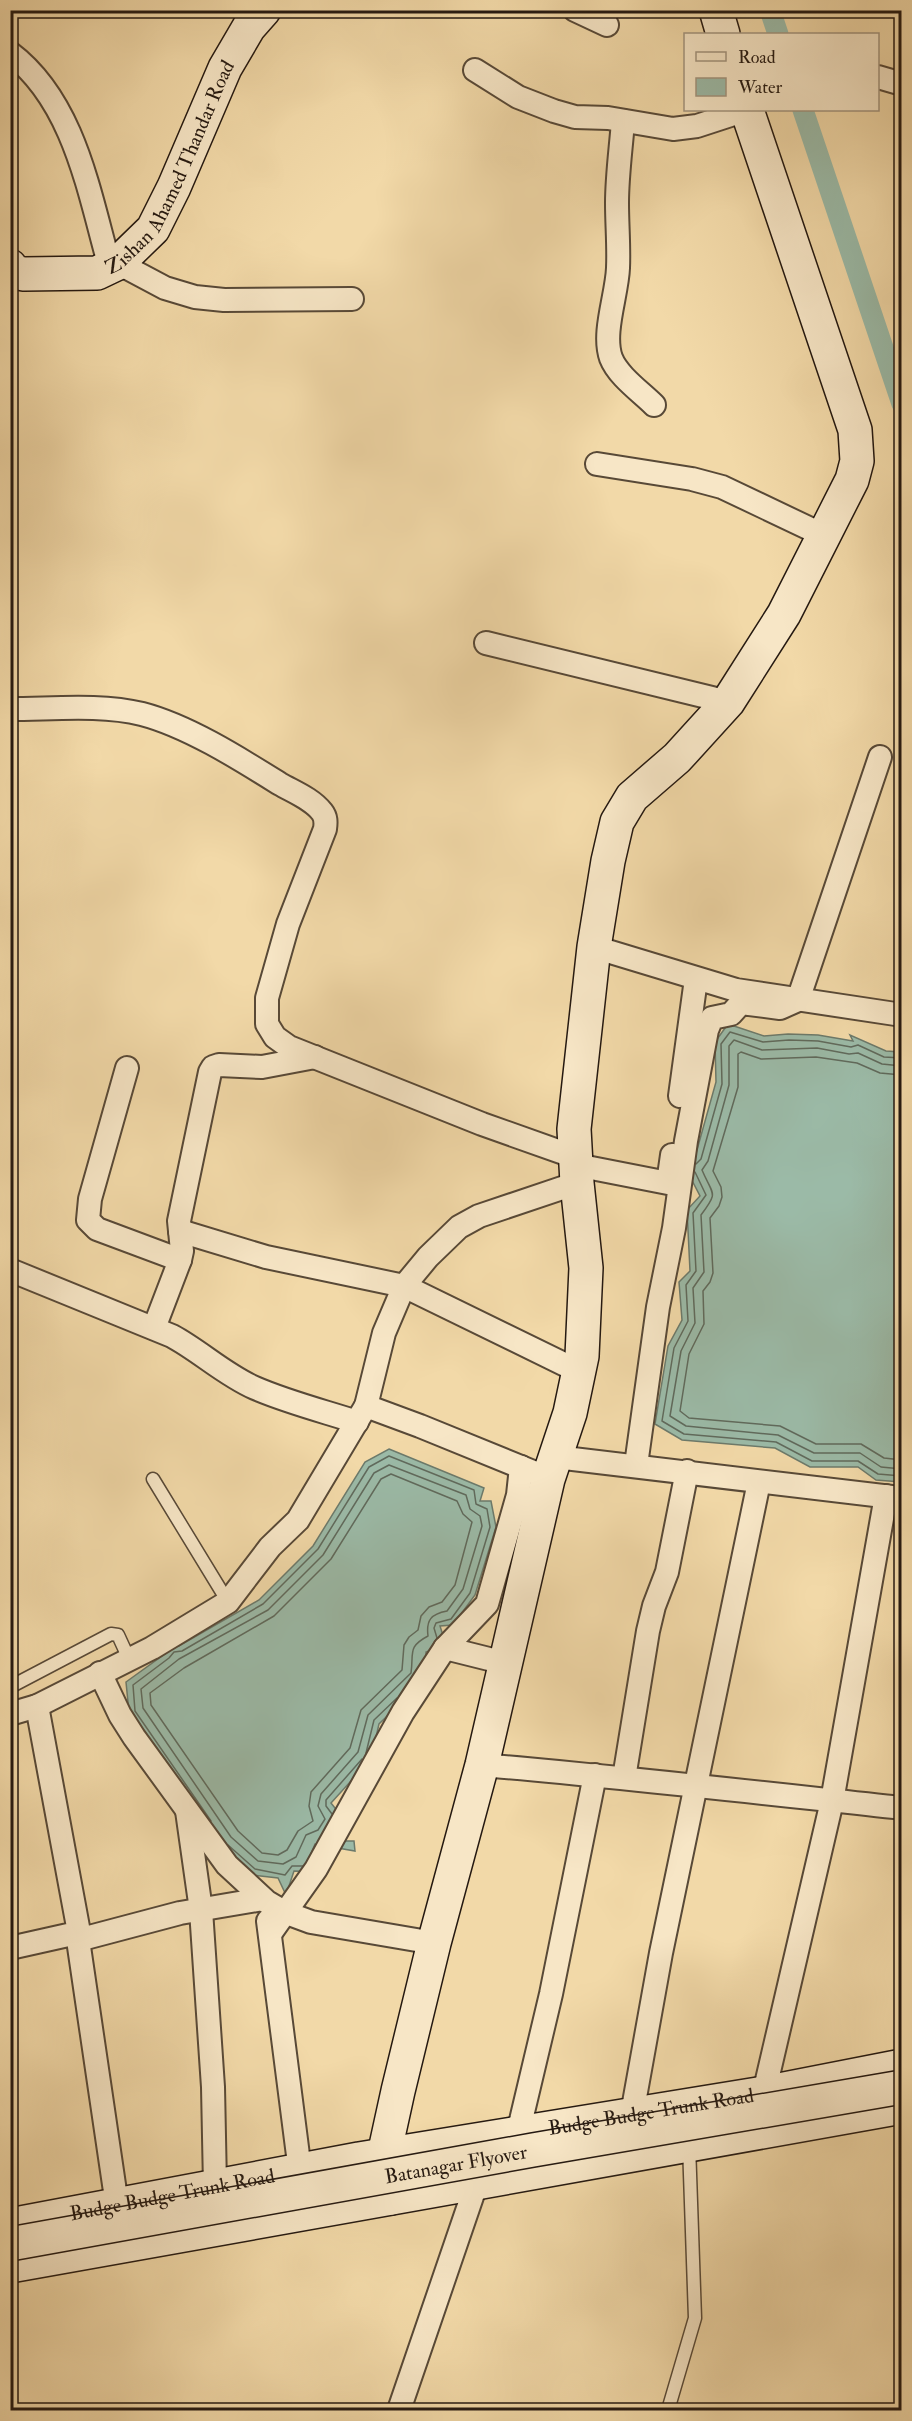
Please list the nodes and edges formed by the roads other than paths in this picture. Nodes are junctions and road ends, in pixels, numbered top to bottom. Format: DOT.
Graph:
graph roads {
  1 [pos="264,10"];
  2 [pos="575,10"];
  3 [pos="716,10"];
  4 [pos="607,25"];
  5 [pos="723,33"];
  6 [pos="10,53"];
  7 [pos="475,70"];
  8 [pos="879,78"];
  9 [pos="902,84"];
  10 [pos="743,111"];
  11 [pos="746,111"];
  12 [pos="622,121"];
  13 [pos="114,265"];
  14 [pos="11,274"];
  15 [pos="352,299"];
  16 [pos="654,405"];
  17 [pos="597,464"];
  18 [pos="823,535"];
  19 [pos="486,643"];
  20 [pos="728,702"];
  21 [pos="10,709"];
  22 [pos="880,757"];
  23 [pos="594,947"];
  24 [pos="696,979"];
  25 [pos="798,1000"];
  26 [pos="902,1016"];
  27 [pos="315,1057"];
  28 [pos="127,1068"];
  29 [pos="576,1168"];
  30 [pos="180,1231"];
  31 [pos="180,1260"];
  32 [pos="10,1270"];
  33 [pos="404,1286"];
  34 [pos="154,1328"];
  35 [pos="578,1371"];
  36 [pos="361,1414"];
  37 [pos="636,1465"];
  38 [pos="542,1468"];
  39 [pos="687,1471"];
  40 [pos="153,1479"];
  41 [pos="759,1482"];
  42 [pos="894,1497"];
  43 [pos="228,1602"];
  44 [pos="445,1648"];
  45 [pos="129,1659"];
  46 [pos="505,1663"];
  47 [pos="100,1673"];
  48 [pos="10,1687"];
  49 [pos="37,1706"];
  50 [pos="10,1714"];
  51 [pos="483,1765"];
  52 [pos="595,1775"];
  53 [pos="624,1778"];
  54 [pos="696,1788"];
  55 [pos="832,1801"];
  56 [pos="902,1808"];
  57 [pos="186,1809"];
  58 [pos="271,1904"];
  59 [pos="201,1910"];
  60 [pos="77,1937"];
  61 [pos="434,1943"];
  62 [pos="10,1948"];
  63 [pos="902,2066"];
  64 [pos="902,2087"];
  65 [pos="764,2092"];
  66 [pos="902,2107"];
  67 [pos="632,2114"];
  68 [pos="518,2133"];
  69 [pos="467,2141"];
  70 [pos="689,2144"];
  71 [pos="384,2155"];
  72 [pos="300,2171"];
  73 [pos="477,2182"];
  74 [pos="215,2186"];
  75 [pos="391,2198"];
  76 [pos="117,2205"];
  77 [pos="10,2225"];
  78 [pos="10,2244"];
  79 [pos="10,2266"];
  80 [pos="399,2410"];
  81 [pos="668,2410"];
  1 -- 13 [label="street, Zishan Ahamed Thandar Road"];
  2 -- 4 [label="street"];
  3 -- 5 [label="street"];
  6 -- 13 [label="street"];
  7 -- 12 [label="street"];
  8 -- 9 [label="street"];
  10 -- 12 [label="street"];
  11 -- 18 [label="street"];
  12 -- 16 [label="street"];
  13 -- 14 [label="street, Zishan Ahamed Thandar Road"];
  13 -- 15 [label="street"];
  17 -- 18 [label="street"];
  18 -- 20 [label="street"];
  19 -- 20 [label="street"];
  20 -- 23 [label="street"];
  21 -- 27 [label="street"];
  22 -- 25 [label="street"];
  23 -- 24 [label="street"];
  23 -- 29 [label="street"];
  24 -- 25 [label="street"];
  24 -- 29 [label="street"];
  25 -- 26 [label="street"];
  25 -- 37 [label="street"];
  27 -- 29 [label="street"];
  27 -- 30 [label="street"];
  28 -- 31 [label="street"];
  29 -- 33 [label="street"];
  29 -- 35 [label="street"];
  30 -- 31 [label="street"];
  30 -- 33 [label="street"];
  31 -- 34 [label="street"];
  32 -- 34 [label="street"];
  33 -- 35 [label="street"];
  33 -- 36 [label="street"];
  34 -- 36 [label="street"];
  35 -- 38 [label="street"];
  36 -- 38 [label="street"];
  36 -- 43 [label="street"];
  37 -- 38 [label="street"];
  37 -- 39 [label="street"];
  38 -- 44 [label="street"];
  38 -- 46 [label="street"];
  39 -- 41 [label="street"];
  39 -- 53 [label="street"];
  40 -- 43 [label="lane"];
  41 -- 42 [label="street"];
  41 -- 54 [label="street"];
  42 -- 55 [label="street"];
  43 -- 45 [label="street"];
  44 -- 46 [label="street"];
  44 -- 58 [label="street"];
  45 -- 47 [label="street"];
  45 -- 48 [label="lane"];
  46 -- 51 [label="street"];
  47 -- 49 [label="street"];
  47 -- 57 [label="street"];
  49 -- 50 [label="street"];
  49 -- 60 [label="street"];
  51 -- 52 [label="street"];
  51 -- 61 [label="street"];
  52 -- 53 [label="street"];
  52 -- 68 [label="street"];
  53 -- 54 [label="street"];
  54 -- 55 [label="street"];
  54 -- 67 [label="street"];
  55 -- 56 [label="street"];
  55 -- 65 [label="street"];
  57 -- 58 [label="street"];
  57 -- 59 [label="street"];
  58 -- 59 [label="street"];
  58 -- 61 [label="street"];
  58 -- 72 [label="street"];
  59 -- 60 [label="street"];
  59 -- 74 [label="street"];
  60 -- 62 [label="street"];
  60 -- 76 [label="street"];
  61 -- 71 [label="street"];
  63 -- 65 [label="street, Budge Budge Trunk Road"];
  64 -- 78 [label="street, Batanagar Flyover, bridge"];
  65 -- 67 [label="street, Budge Budge Trunk Road"];
  66 -- 70 [label="street, Budge Budge Trunk Road"];
  67 -- 68 [label="street, Budge Budge Trunk Road"];
  68 -- 69 [label="street, Budge Budge Trunk Road"];
  69 -- 71 [label="street, Budge Budge Trunk Road"];
  69 -- 73 [label="street"];
  70 -- 73 [label="street, Budge Budge Trunk Road"];
  70 -- 81 [label="lane"];
  71 -- 72 [label="street, Budge Budge Trunk Road"];
  71 -- 75 [label="street"];
  72 -- 74 [label="street, Budge Budge Trunk Road"];
  73 -- 75 [label="street, Budge Budge Trunk Road"];
  73 -- 80 [label="street"];
  74 -- 76 [label="street, Budge Budge Trunk Road"];
  75 -- 79 [label="street, Budge Budge Trunk Road"];
  76 -- 77 [label="street, Budge Budge Trunk Road"];
}
